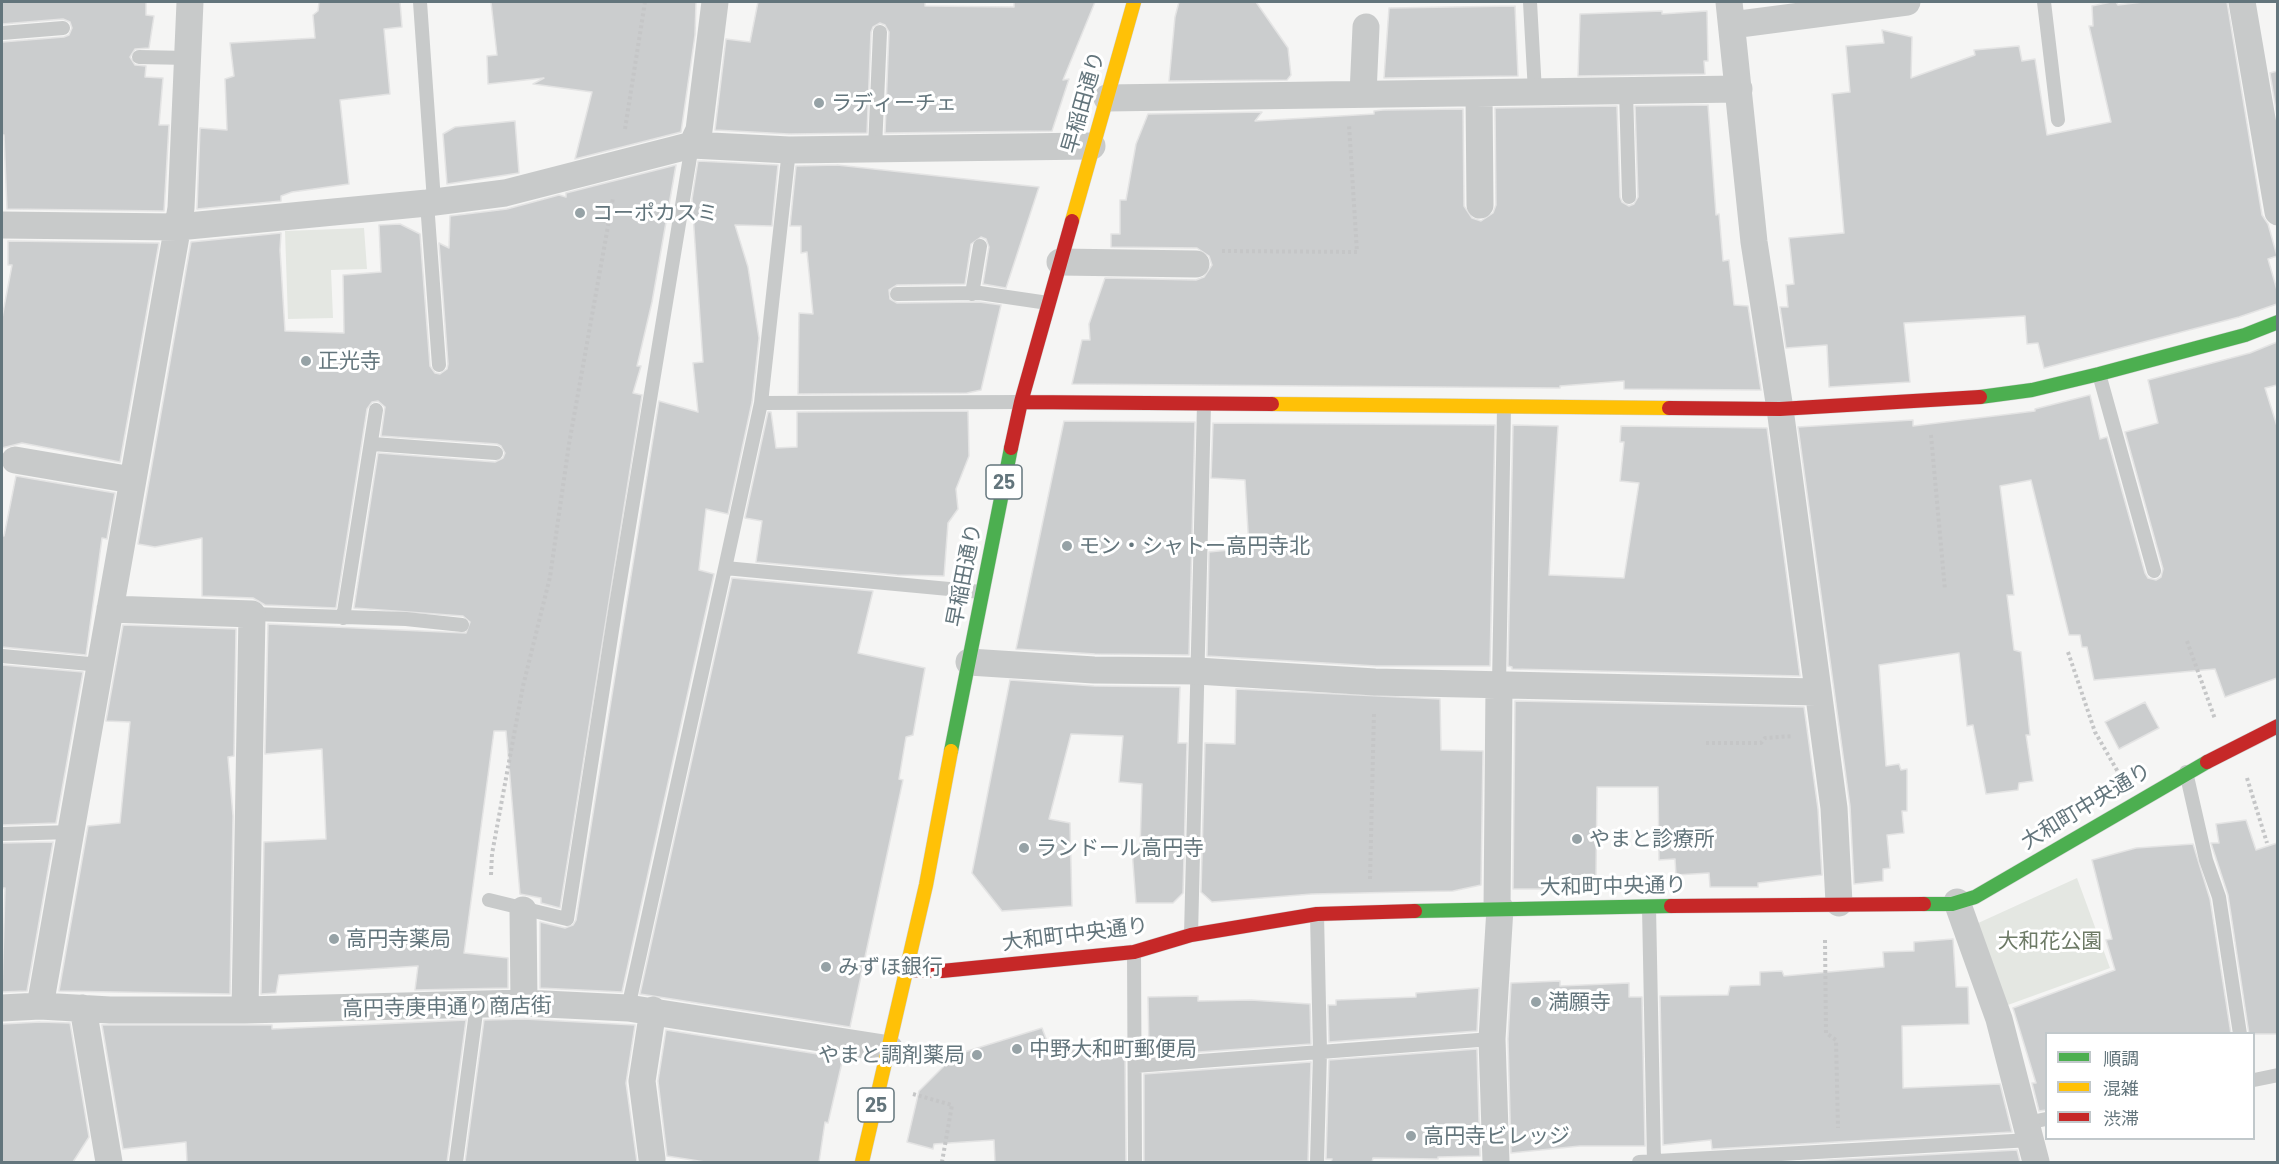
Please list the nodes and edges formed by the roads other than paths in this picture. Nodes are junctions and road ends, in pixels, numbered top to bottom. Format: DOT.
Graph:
graph roads {
  1 [pos="190,2"];
  2 [pos="420,2"];
  3 [pos="716,2"];
  4 [pos="1134,2"];
  5 [pos="1530,2"];
  6 [pos="1907,2"];
  7 [pos="2044,2"];
  8 [pos="2242,2"];
  9 [pos="1730,13"];
  10 [pos="1366,27"];
  11 [pos="63,28"];
  12 [pos="880,32"];
  13 [pos="2,33"];
  14 [pos="139,57"];
  15 [pos="188,58"];
  16 [pos="1739,89"];
  17 [pos="1626,90"];
  18 [pos="1535,92"];
  19 [pos="1479,93"];
  20 [pos="1355,94"];
  21 [pos="1107,98"];
  22 [pos="2058,120"];
  23 [pos="692,145"];
  24 [pos="1092,146"];
  25 [pos="875,148"];
  26 [pos="789,150"];
  27 [pos="1629,197"];
  28 [pos="430,202"];
  29 [pos="1480,205"];
  30 [pos="2277,212"];
  31 [pos="2,225"];
  32 [pos="178,227"];
  33 [pos="980,246"];
  34 [pos="1060,262"];
  35 [pos="1196,264"];
  36 [pos="897,294"];
  37 [pos="972,294"];
  38 [pos="1048,303"];
  39 [pos="2277,322"];
  40 [pos="439,365"];
  41 [pos="2099,374"];
  42 [pos="1021,402"];
  43 [pos="761,403"];
  44 [pos="1204,404"];
  45 [pos="1504,408"];
  46 [pos="1780,409"];
  47 [pos="376,410"];
  48 [pos="373,444"];
  49 [pos="496,453"];
  50 [pos="15,460"];
  51 [pos="132,480"];
  52 [pos="725,568"];
  53 [pos="2154,571"];
  54 [pos="981,591"];
  55 [pos="110,609"];
  56 [pos="252,614"];
  57 [pos="343,618"];
  58 [pos="462,625"];
  59 [pos="2,656"];
  60 [pos="969,662"];
  61 [pos="101,665"];
  62 [pos="1197,671"];
  63 [pos="1499,684"];
  64 [pos="1816,692"];
  65 [pos="2277,726"];
  66 [pos="2186,772"];
  67 [pos="72,832"];
  68 [pos="2,834"];
  69 [pos="489,900"];
  70 [pos="1958,902"];
  71 [pos="1832,903"];
  72 [pos="1649,907"];
  73 [pos="1498,909"];
  74 [pos="523,910"];
  75 [pos="1317,914"];
  76 [pos="1191,935"];
  77 [pos="1134,952"];
  78 [pos="908,970"];
  79 [pos="524,1004"];
  80 [pos="477,1005"];
  81 [pos="40,1006"];
  82 [pos="2,1008"];
  83 [pos="83,1008"];
  84 [pos="641,1009"];
  85 [pos="245,1010"];
  86 [pos="2240,1032"];
  87 [pos="1492,1039"];
  88 [pos="890,1048"];
  89 [pos="1320,1052"];
  90 [pos="1136,1066"];
  91 [pos="2277,1075"];
  92 [pos="2255,1080"];
  93 [pos="2035,1136"];
  94 [pos="652,1161"];
  95 [pos="109,1162"];
  96 [pos="456,1162"];
  97 [pos="862,1162"];
  98 [pos="1135,1162"];
  99 [pos="1317,1162"];
  100 [pos="1496,1162"];
  101 [pos="1639,1162"];
  102 [pos="1654,1162"];
  1 -- 15 [label="street"];
  2 -- 28 [label="lane"];
  3 -- 23 [label="street"];
  4 -- 21 [label="street, 早稲田通り / 25"];
  5 -- 18 [label="lane"];
  6 -- 9 [label="street"];
  7 -- 22 [label="lane"];
  8 -- 30 [label="street"];
  9 -- 16 [label="street"];
  10 -- 20 [label="street"];
  11 -- 13 [label="lane"];
  12 -- 25 [label="lane"];
  14 -- 15 [label="lane"];
  15 -- 32 [label="street"];
  16 -- 17 [label="street"];
  16 -- 46 [label="street"];
  17 -- 18 [label="street"];
  17 -- 27 [label="lane"];
  18 -- 19 [label="street"];
  19 -- 20 [label="street"];
  19 -- 29 [label="street"];
  20 -- 21 [label="street"];
  21 -- 24 [label="street, 早稲田通り / 25"];
  23 -- 26 [label="street"];
  23 -- 28 [label="street"];
  23 -- 74 [label="lane"];
  24 -- 25 [label="street"];
  24 -- 34 [label="street, 早稲田通り / 25"];
  25 -- 26 [label="street"];
  26 -- 43 [label="lane"];
  28 -- 32 [label="street"];
  28 -- 40 [label="lane"];
  31 -- 32 [label="street"];
  32 -- 51 [label="street"];
  33 -- 37 [label="lane"];
  34 -- 35 [label="street"];
  34 -- 38 [label="street, 早稲田通り / 25"];
  36 -- 37 [label="lane"];
  37 -- 38 [label="lane"];
  38 -- 42 [label="street, 早稲田通り / 25"];
  39 -- 41 [label="street"];
  41 -- 46 [label="street"];
  41 -- 53 [label="lane"];
  42 -- 43 [label="lane"];
  42 -- 44 [label="street"];
  42 -- 54 [label="street, 早稲田通り / 25"];
  43 -- 52 [label="lane"];
  44 -- 45 [label="street"];
  44 -- 62 [label="lane"];
  45 -- 46 [label="street"];
  45 -- 63 [label="lane"];
  46 -- 64 [label="street"];
  47 -- 48 [label="lane"];
  48 -- 49 [label="lane"];
  48 -- 57 [label="lane"];
  50 -- 51 [label="street"];
  51 -- 55 [label="street"];
  52 -- 54 [label="lane"];
  52 -- 84 [label="lane"];
  54 -- 60 [label="street, 早稲田通り / 25"];
  55 -- 56 [label="street"];
  55 -- 61 [label="street"];
  56 -- 57 [label="lane"];
  56 -- 85 [label="street"];
  57 -- 58 [label="lane"];
  59 -- 61 [label="lane"];
  60 -- 62 [label="street"];
  60 -- 78 [label="street, 早稲田通り / 25"];
  61 -- 67 [label="street"];
  62 -- 63 [label="street"];
  62 -- 76 [label="lane"];
  63 -- 64 [label="street"];
  63 -- 73 [label="street"];
  64 -- 71 [label="street"];
  65 -- 66 [label="street, 大和町中央通り"];
  66 -- 70 [label="street, 大和町中央通り"];
  66 -- 86 [label="lane"];
  67 -- 68 [label="lane"];
  67 -- 81 [label="street"];
  69 -- 74 [label="lane"];
  70 -- 71 [label="street, 大和町中央通り"];
  70 -- 93 [label="street"];
  71 -- 72 [label="street, 大和町中央通り"];
  72 -- 73 [label="street, 大和町中央通り"];
  72 -- 102 [label="lane"];
  73 -- 75 [label="street, 大和町中央通り"];
  73 -- 87 [label="street"];
  74 -- 79 [label="street"];
  75 -- 76 [label="street, 大和町中央通り"];
  75 -- 89 [label="lane"];
  76 -- 77 [label="street, 大和町中央通り"];
  77 -- 78 [label="street, 大和町中央通り"];
  77 -- 90 [label="lane"];
  78 -- 88 [label="street, 早稲田通り / 25"];
  79 -- 80 [label="street, 高円寺庚申通り商店街"];
  79 -- 84 [label="street, 高円寺庚申通り商店街"];
  80 -- 85 [label="street, 高円寺庚申通り商店街"];
  80 -- 96 [label="lane"];
  81 -- 82 [label="street, 高円寺庚申通り商店街"];
  81 -- 83 [label="street, 高円寺庚申通り商店街"];
  83 -- 85 [label="street, 高円寺庚申通り商店街"];
  83 -- 95 [label="street"];
  84 -- 88 [label="street, 高円寺庚申通り商店街"];
  84 -- 94 [label="street"];
  87 -- 89 [label="lane"];
  87 -- 100 [label="street"];
  88 -- 97 [label="street, 早稲田通り / 25"];
  89 -- 90 [label="lane"];
  89 -- 99 [label="lane"];
  90 -- 98 [label="lane"];
  91 -- 92 [label="lane"];
  93 -- 102 [label="lane"];
  101 -- 102 [label="lane"];
}
